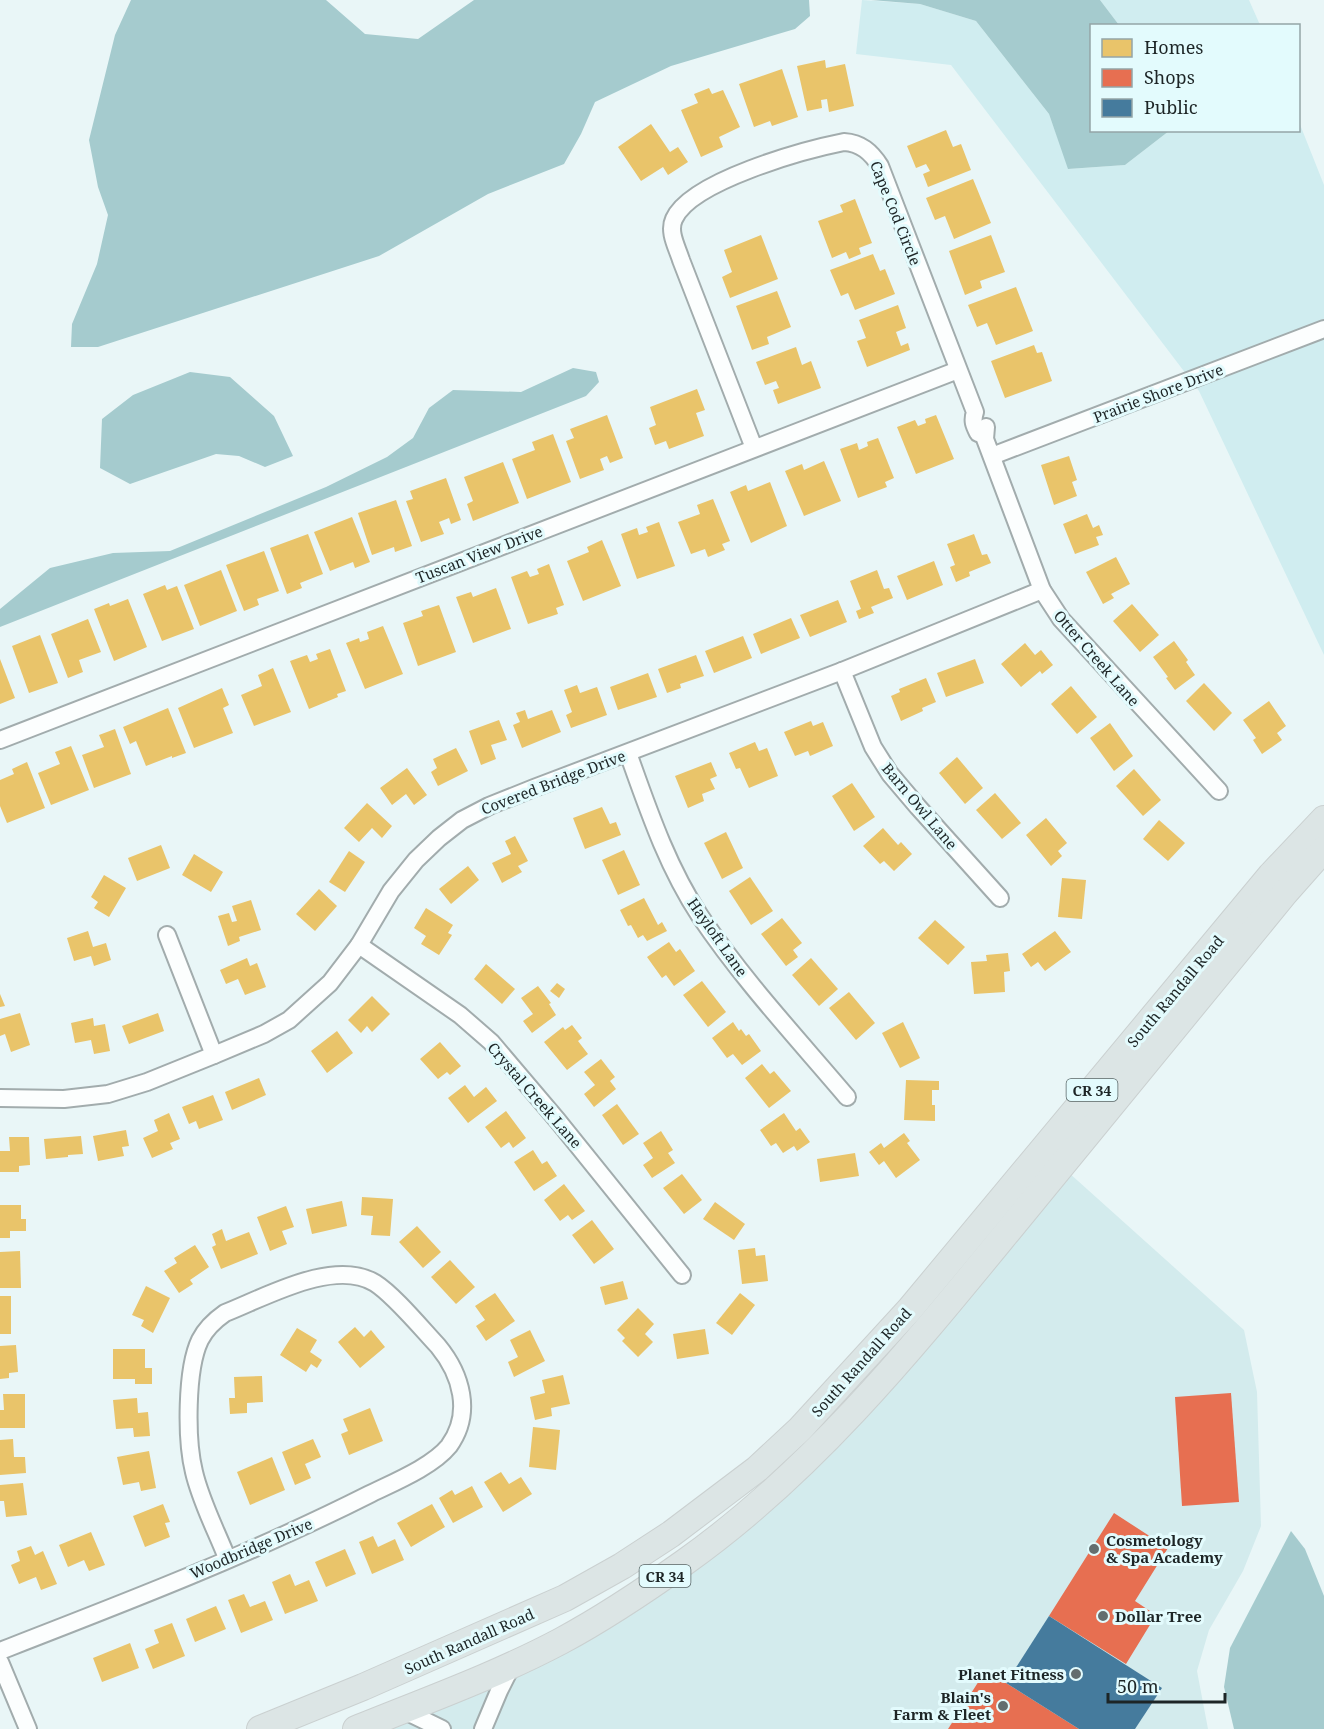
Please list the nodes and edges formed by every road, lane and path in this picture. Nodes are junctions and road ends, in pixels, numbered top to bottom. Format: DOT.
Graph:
graph roads {
  1 [pos="1324,329"];
  2 [pos="958,370"];
  3 [pos="754,448"];
  4 [pos="992,456"];
  5 [pos="1042,590"];
  6 [pos="842,671"];
  7 [pos="0,740"];
  8 [pos="628,753"];
  9 [pos="1219,791"];
  10 [pos="1324,819"];
  11 [pos="1324,849"];
  12 [pos="1000,898"];
  13 [pos="167,934"];
  14 [pos="359,945"];
  15 [pos="214,1054"];
  16 [pos="847,1097"];
  17 [pos="0,1098"];
  18 [pos="682,1275"];
  19 [pos="227,1558"];
  20 [pos="0,1651"];
  21 [pos="0,1662"];
  22 [pos="512,1665"];
  23 [pos="403,1710"];
  24 [pos="28,1729"];
  25 [pos="260,1729"];
  26 [pos="356,1729"];
  27 [pos="442,1729"];
  28 [pos="483,1729"];
  1 -- 4 [label="street, Prairie Shore Drive"];
  2 -- 3 [label="street, Tuscan View Drive"];
  2 -- 3 [label="street, Cape Cod Circle"];
  2 -- 4 [label="street, Otter Creek Lane"];
  3 -- 7 [label="street, Tuscan View Drive"];
  4 -- 5 [label="street, Otter Creek Lane"];
  5 -- 6 [label="street, Covered Bridge Drive"];
  5 -- 9 [label="street, Otter Creek Lane"];
  6 -- 8 [label="street, Covered Bridge Drive"];
  6 -- 12 [label="street, Barn Owl Lane"];
  8 -- 14 [label="street, Covered Bridge Drive"];
  8 -- 16 [label="street, Hayloft Lane"];
  10 -- 25 [label="main road, South Randall Road / CR 34"];
  11 -- 22 [label="main road, South Randall Road / CR 34"];
  13 -- 15 [label="street"];
  14 -- 15 [label="street, Covered Bridge Drive"];
  14 -- 18 [label="street, Crystal Creek Lane"];
  15 -- 17 [label="street, Covered Bridge Drive"];
  19 -- 19 [label="street, Woodbridge Drive"];
  19 -- 20 [label="street, Woodbridge Drive"];
  21 -- 24 [label="street"];
  22 -- 23 [label="main road, South Randall Road / CR 34"];
  22 -- 28 [label="street"];
  23 -- 26 [label="main road, South Randall Road / CR 34"];
  23 -- 27 [label="street"];
}
